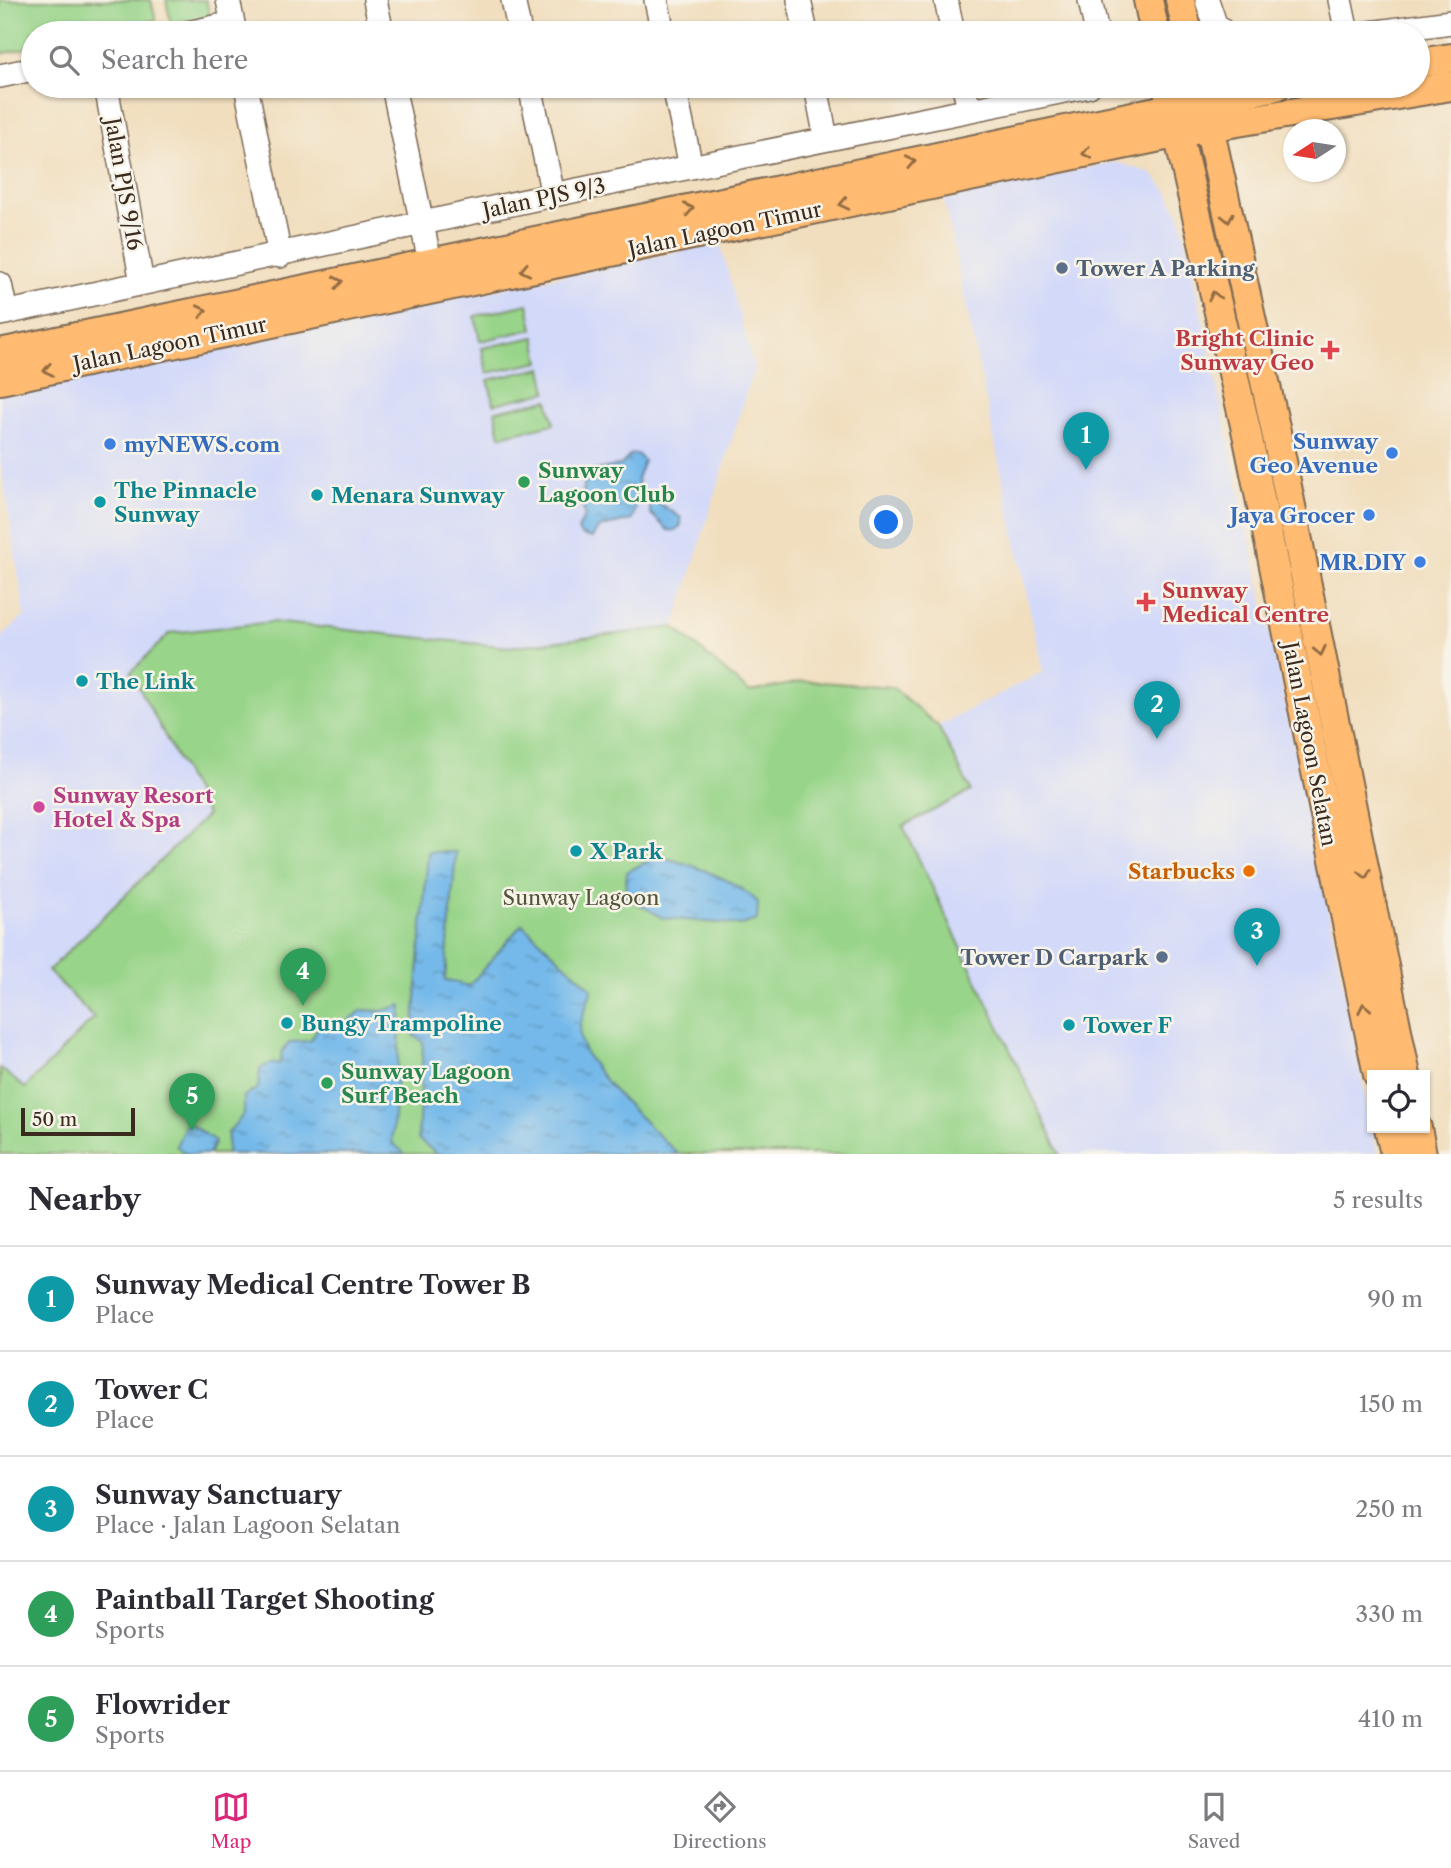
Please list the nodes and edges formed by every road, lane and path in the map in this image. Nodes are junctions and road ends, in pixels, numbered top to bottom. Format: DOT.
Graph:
graph roads {
  1 [pos="228,0"];
  2 [pos="375,0"];
  3 [pos="513,0"];
  4 [pos="656,0"];
  5 [pos="799,0"];
  6 [pos="946,0"];
  7 [pos="1090,0"];
  8 [pos="1148,0"];
  9 [pos="1180,0"];
  10 [pos="1207,0"];
  11 [pos="1340,0"];
  12 [pos="232,21"];
  13 [pos="379,21"];
  14 [pos="517,21"];
  15 [pos="660,21"];
  16 [pos="803,21"];
  17 [pos="950,21"];
  18 [pos="1094,21"];
  19 [pos="1152,21"];
  20 [pos="1185,21"];
  21 [pos="1214,21"];
  22 [pos="1344,21"];
  23 [pos="1451,22"];
  24 [pos="1430,25"];
  25 [pos="1451,58"];
  26 [pos="1430,61"];
  27 [pos="21,72"];
  28 [pos="0,76"];
  29 [pos="1451,86"];
  30 [pos="1430,90"];
  31 [pos="108,98"];
  32 [pos="248,98"];
  33 [pos="396,98"];
  34 [pos="533,98"];
  35 [pos="677,98"];
  36 [pos="818,98"];
  37 [pos="966,98"];
  38 [pos="1028,98"];
  39 [pos="1147,98"];
  40 [pos="1191,98"];
  41 [pos="1202,98"];
  42 [pos="1382,98"];
  43 [pos="1172,109"];
  44 [pos="969,110"];
  45 [pos="1266,118"];
  46 [pos="1208,127"];
  47 [pos="1128,131"];
  48 [pos="826,139"];
  49 [pos="691,167"];
  50 [pos="1219,177"];
  51 [pos="1188,184"];
  52 [pos="553,195"];
  53 [pos="422,225"];
  54 [pos="280,256"];
  55 [pos="430,262"];
  56 [pos="142,283"];
  57 [pos="0,284"];
  58 [pos="3,313"];
  59 [pos="160,333"];
  60 [pos="0,354"];
  61 [pos="0,380"];
  62 [pos="1377,1070"];
  63 [pos="1405,1070"];
  64 [pos="1390,1133"];
  65 [pos="1418,1133"];
  66 [pos="1395,1154"];
  67 [pos="1422,1154"];
  1 -- 12 [label="street"];
  2 -- 13 [label="street"];
  3 -- 14 [label="street"];
  4 -- 15 [label="street"];
  5 -- 16 [label="street"];
  6 -- 17 [label="street"];
  7 -- 18 [label="street"];
  8 -- 19 [label="main road"];
  9 -- 20 [label="main road"];
  10 -- 21 [label="street"];
  11 -- 22 [label="street"];
  23 -- 24 [label="street"];
  25 -- 26 [label="main road"];
  27 -- 28 [label="street"];
  29 -- 30 [label="main road, Jalan Lagoon Timur"];
  31 -- 56 [label="street, Jalan PJS 9/16"];
  32 -- 54 [label="street"];
  33 -- 53 [label="street"];
  34 -- 52 [label="street"];
  35 -- 49 [label="street"];
  36 -- 48 [label="street"];
  37 -- 44 [label="street"];
  38 -- 44 [label="street, Jalan PJS 9/3"];
  39 -- 47 [label="main road"];
  40 -- 43 [label="main road, Jalan Lagoon Timur"];
  41 -- 46 [label="main road, Jalan Lagoon Selatan"];
  42 -- 45 [label="main road, Jalan Lagoon Timur"];
  43 -- 46 [label="main road, Jalan Lagoon Timur"];
  43 -- 47 [label="main road, Jalan Lagoon Timur"];
  43 -- 51 [label="main road, Jalan Lagoon Selatan"];
  44 -- 48 [label="street, Jalan PJS 9/3"];
  45 -- 46 [label="main road, Jalan Lagoon Timur"];
  45 -- 50 [label="main road"];
  46 -- 50 [label="main road, Jalan Lagoon Selatan"];
  47 -- 51 [label="main road"];
  55 -- 47 [label="main road, Jalan Lagoon Timur, one-way"];
  47 -- 59 [label="main road, Jalan Lagoon Timur, one-way"];
  48 -- 49 [label="street, Jalan PJS 9/3"];
  49 -- 52 [label="street, Jalan PJS 9/3"];
  50 -- 63 [label="main road, Jalan Lagoon Selatan, one-way"];
  62 -- 51 [label="main road, Jalan Lagoon Selatan, one-way"];
  52 -- 53 [label="street, Jalan PJS 9/3"];
  53 -- 54 [label="street, Jalan PJS 9/3"];
  53 -- 55 [label="street"];
  54 -- 56 [label="street, Jalan PJS 9/3"];
  59 -- 55 [label="main road, Jalan Lagoon Timur, one-way"];
  56 -- 58 [label="street, Jalan PJS 9/3"];
  57 -- 58 [label="street"];
  59 -- 60 [label="main road, Jalan Lagoon Timur"];
  59 -- 61 [label="main road, Jalan Lagoon Timur, one-way"];
  64 -- 66 [label="main road"];
  65 -- 67 [label="main road"];
}
